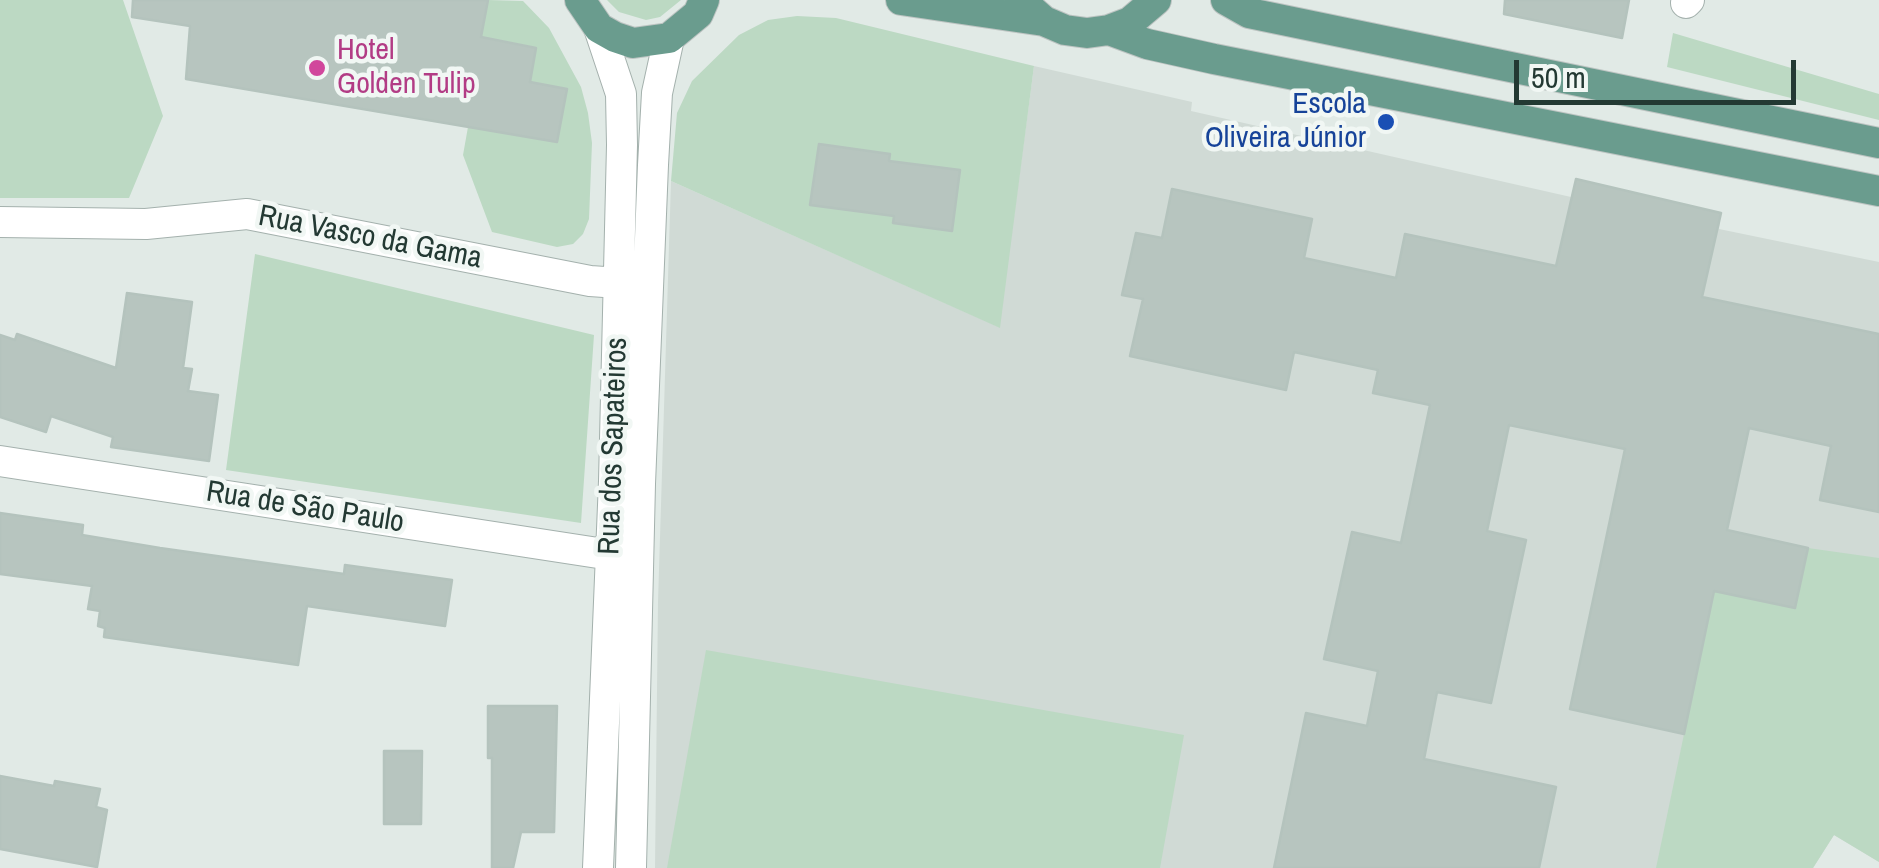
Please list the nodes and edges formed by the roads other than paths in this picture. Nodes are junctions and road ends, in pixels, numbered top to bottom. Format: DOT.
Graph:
graph roads {
  1 [pos="580,0"];
  2 [pos="726,0"];
  3 [pos="901,0"];
  4 [pos="1020,0"];
  5 [pos="1156,0"];
  6 [pos="1226,0"];
  7 [pos="701,7"];
  8 [pos="1044,22"];
  9 [pos="599,28"];
  10 [pos="1109,30"];
  11 [pos="669,38"];
  12 [pos="1879,143"];
  13 [pos="1879,191"];
  14 [pos="2,229"];
  15 [pos="619,283"];
  16 [pos="0,461"];
  17 [pos="611,554"];
  18 [pos="598,868"];
  19 [pos="632,868"];
  1 -- 9 [label="main road"];
  2 -- 7 [label="main road"];
  3 -- 8 [label="main road"];
  4 -- 8 [label="main road"];
  5 -- 10 [label="main road"];
  6 -- 12 [label="main road"];
  7 -- 11 [label="main road"];
  8 -- 10 [label="main road"];
  9 -- 11 [label="main road"];
  9 -- 15 [label="street, Rua dos Sapateiros"];
  10 -- 13 [label="main road"];
  11 -- 19 [label="street, Rua dos Sapateiros"];
  14 -- 15 [label="street, Rua Vasco da Gama"];
  15 -- 17 [label="street, Rua dos Sapateiros"];
  16 -- 17 [label="street, Rua de São Paulo"];
  17 -- 18 [label="street, Rua dos Sapateiros"];
}
